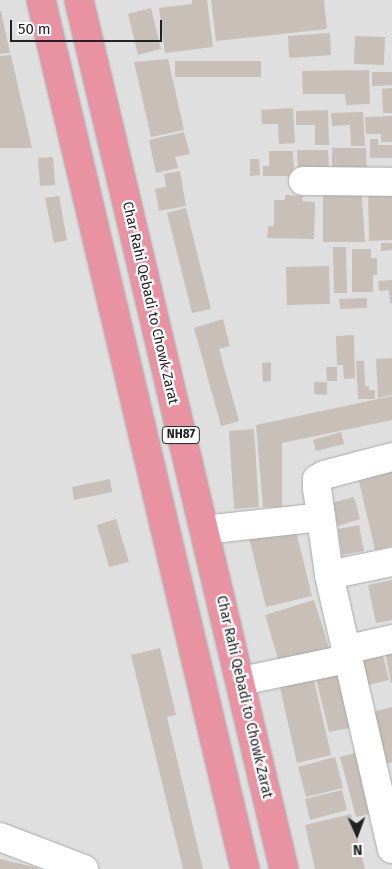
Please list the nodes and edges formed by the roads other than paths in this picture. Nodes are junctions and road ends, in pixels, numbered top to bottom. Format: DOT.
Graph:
graph roads {
  1 [pos="41,0"];
  2 [pos="79,0"];
  3 [pos="303,181"];
  4 [pos="392,182"];
  5 [pos="392,457"];
  6 [pos="321,517"];
  7 [pos="204,530"];
  8 [pos="392,562"];
  9 [pos="329,575"];
  10 [pos="392,639"];
  11 [pos="346,654"];
  12 [pos="241,681"];
  13 [pos="0,838"];
  14 [pos="392,849"];
  15 [pos="84,869"];
  16 [pos="245,869"];
  17 [pos="284,869"];
  1 -- 16 [label="highway, NH87"];
  2 -- 7 [label="highway, Char Rahi Qebadi to Chowk Zarat / NH87"];
  3 -- 4 [label="street"];
  5 -- 6 [label="street"];
  6 -- 7 [label="street"];
  6 -- 9 [label="street"];
  7 -- 12 [label="highway, Char Rahi Qebadi to Chowk Zarat / NH87"];
  8 -- 9 [label="street"];
  9 -- 11 [label="street"];
  10 -- 11 [label="street"];
  11 -- 12 [label="street"];
  11 -- 14 [label="street"];
  12 -- 17 [label="highway, Char Rahi Qebadi to Chowk Zarat / NH87"];
  13 -- 15 [label="street"];
}
